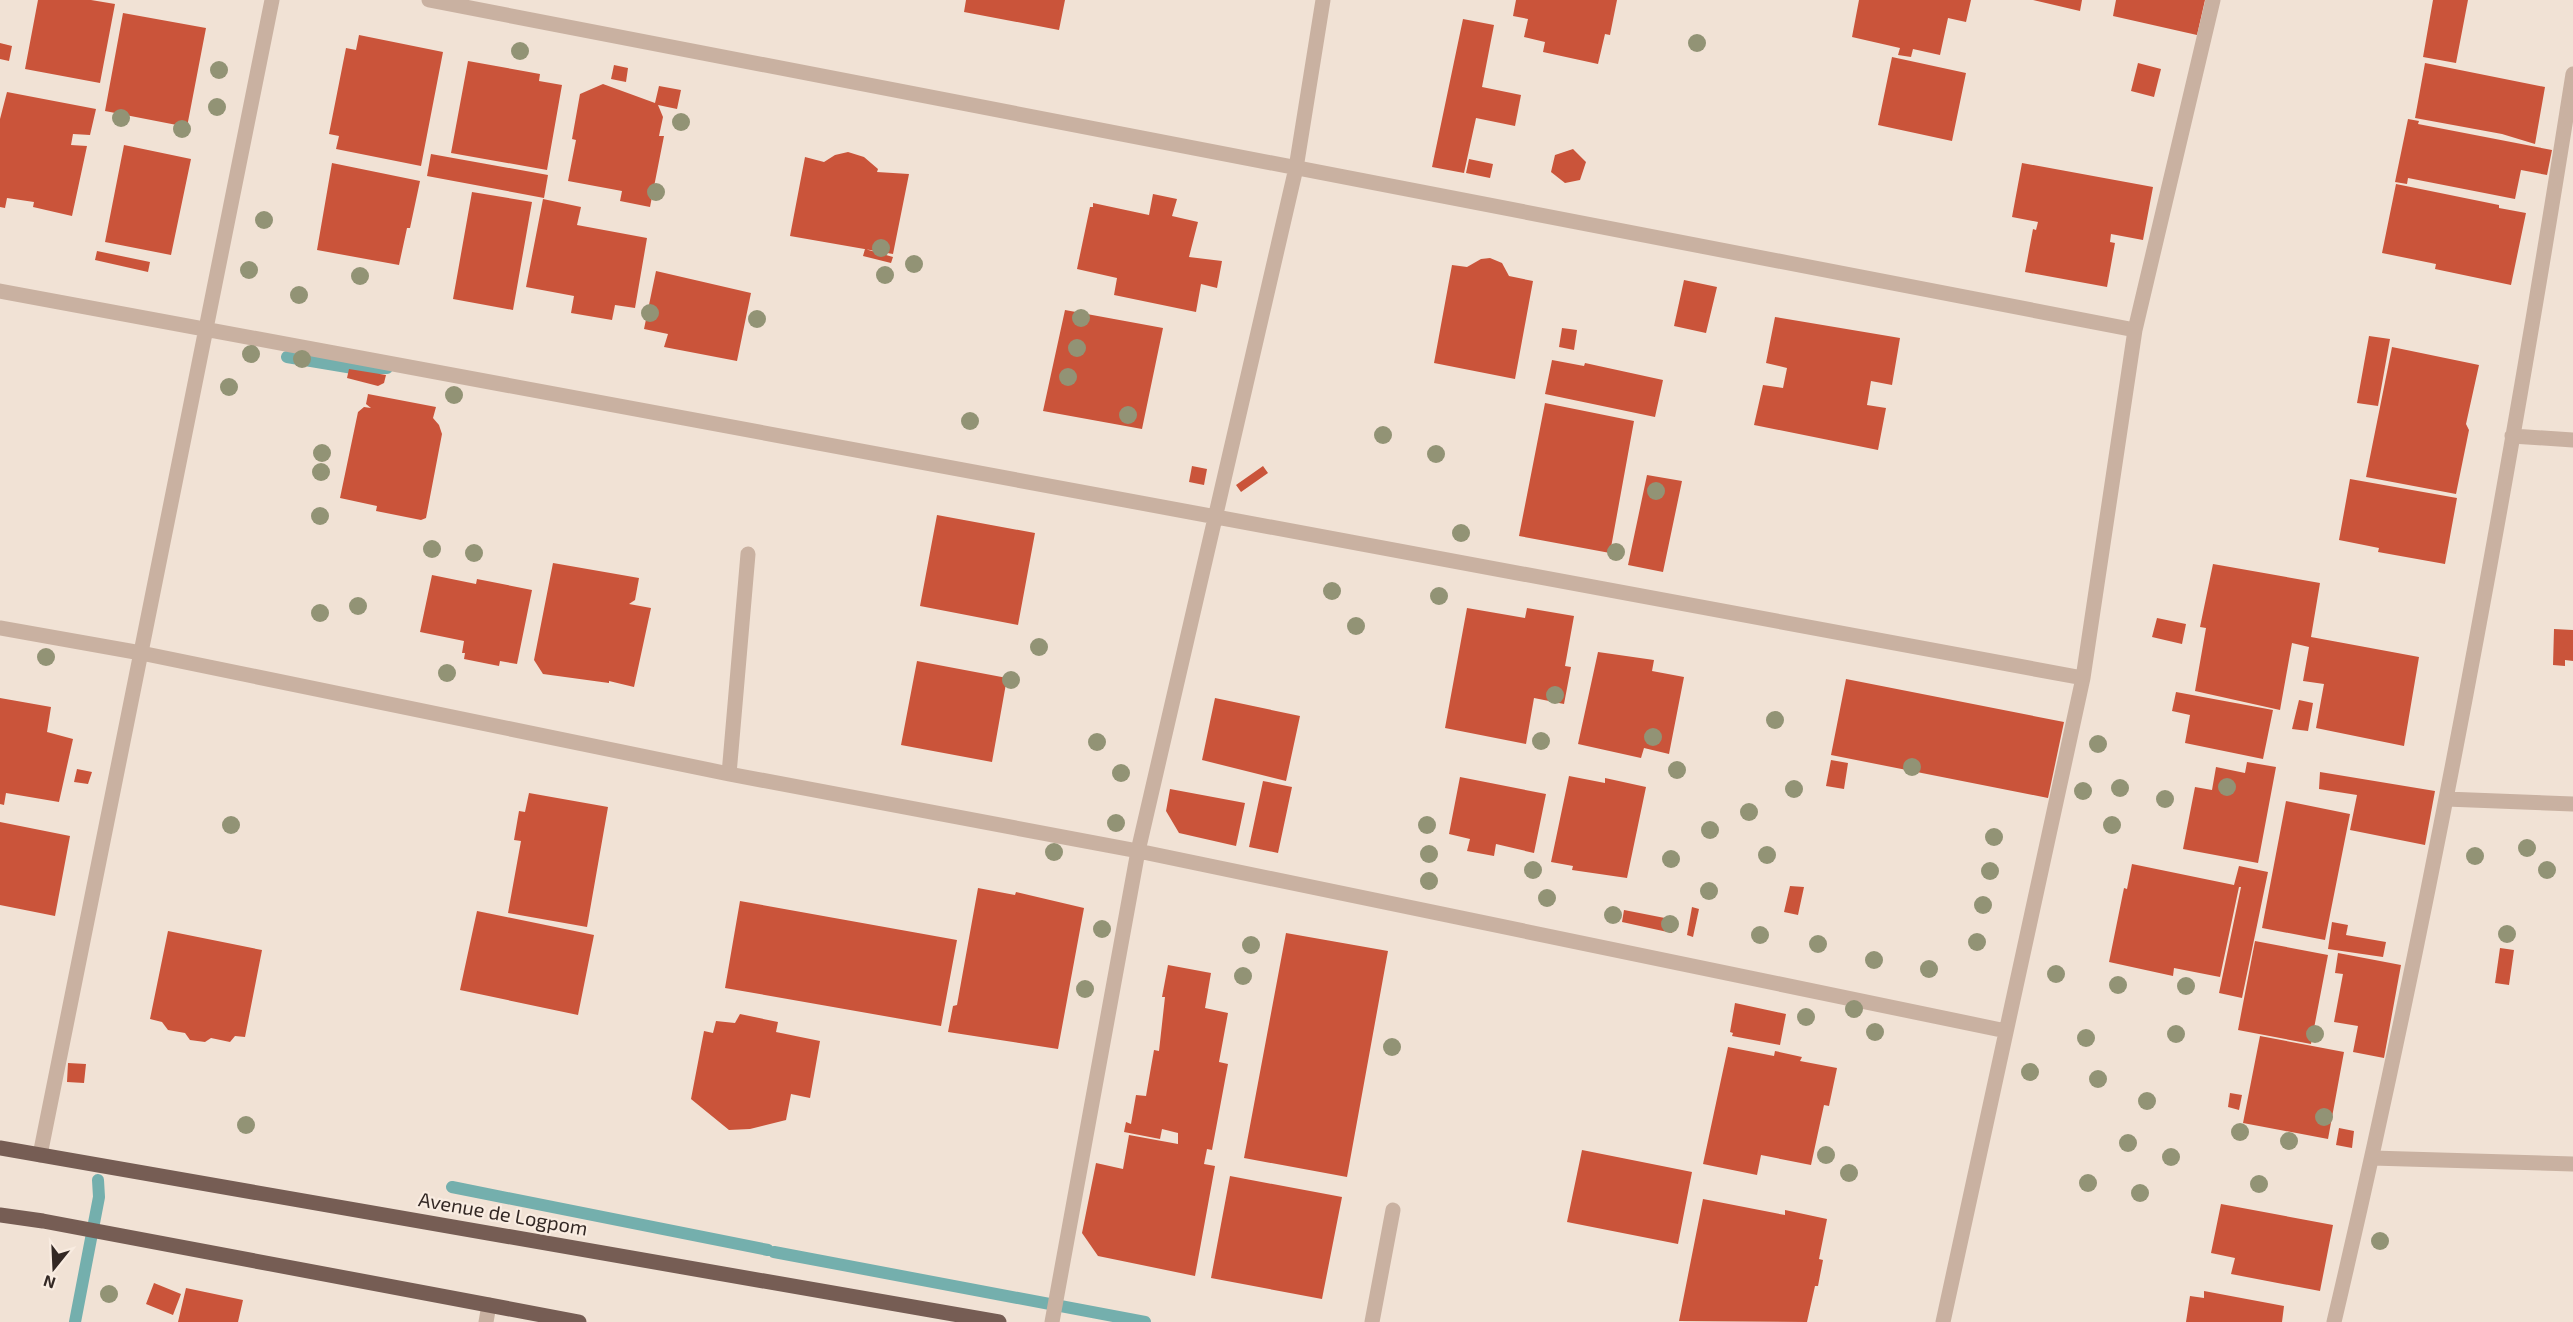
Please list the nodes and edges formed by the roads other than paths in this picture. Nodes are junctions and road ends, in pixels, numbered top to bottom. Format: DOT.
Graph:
graph roads {
  1 [pos="272,0"];
  2 [pos="429,0"];
  3 [pos="1323,0"];
  4 [pos="2213,0"];
  5 [pos="2573,74"];
  6 [pos="2567,149"];
  7 [pos="1296,168"];
  8 [pos="0,291"];
  9 [pos="207,329"];
  10 [pos="2135,330"];
  11 [pos="2512,436"];
  12 [pos="2573,440"];
  13 [pos="1215,516"];
  14 [pos="747,554"];
  15 [pos="0,628"];
  16 [pos="141,653"];
  17 [pos="2083,678"];
  18 [pos="729,774"];
  19 [pos="2446,799"];
  20 [pos="2573,804"];
  21 [pos="1138,851"];
  22 [pos="2006,1031"];
  23 [pos="0,1148"];
  24 [pos="40,1155"];
  25 [pos="2372,1158"];
  26 [pos="2573,1164"];
  27 [pos="1393,1210"];
  28 [pos="0,1215"];
  29 [pos="489,1305"];
  30 [pos="486,1322"];
  31 [pos="579,1322"];
  32 [pos="999,1322"];
  33 [pos="1052,1322"];
  34 [pos="1372,1322"];
  35 [pos="1943,1322"];
  36 [pos="2334,1322"];
  1 -- 9 [label="street"];
  2 -- 7 [label="street"];
  3 -- 7 [label="street"];
  4 -- 10 [label="street"];
  5 -- 6 [label="street"];
  6 -- 11 [label="street"];
  7 -- 10 [label="street"];
  7 -- 13 [label="street"];
  8 -- 9 [label="street"];
  9 -- 13 [label="street"];
  9 -- 16 [label="street"];
  10 -- 17 [label="street"];
  11 -- 12 [label="street"];
  11 -- 19 [label="street"];
  13 -- 17 [label="street"];
  13 -- 21 [label="street"];
  14 -- 18 [label="street"];
  15 -- 16 [label="street"];
  16 -- 18 [label="street"];
  16 -- 24 [label="street"];
  17 -- 22 [label="street"];
  18 -- 21 [label="street"];
  19 -- 20 [label="street"];
  19 -- 25 [label="street"];
  21 -- 22 [label="street"];
  21 -- 33 [label="street"];
  22 -- 35 [label="street"];
  23 -- 24 [label="main road, Avenue de Logpom"];
  24 -- 32 [label="main road, Avenue de Logpom"];
  25 -- 26 [label="street"];
  25 -- 36 [label="street"];
  27 -- 34 [label="street"];
  28 -- 29 [label="main road"];
  29 -- 30 [label="street"];
  29 -- 31 [label="main road"];
}
